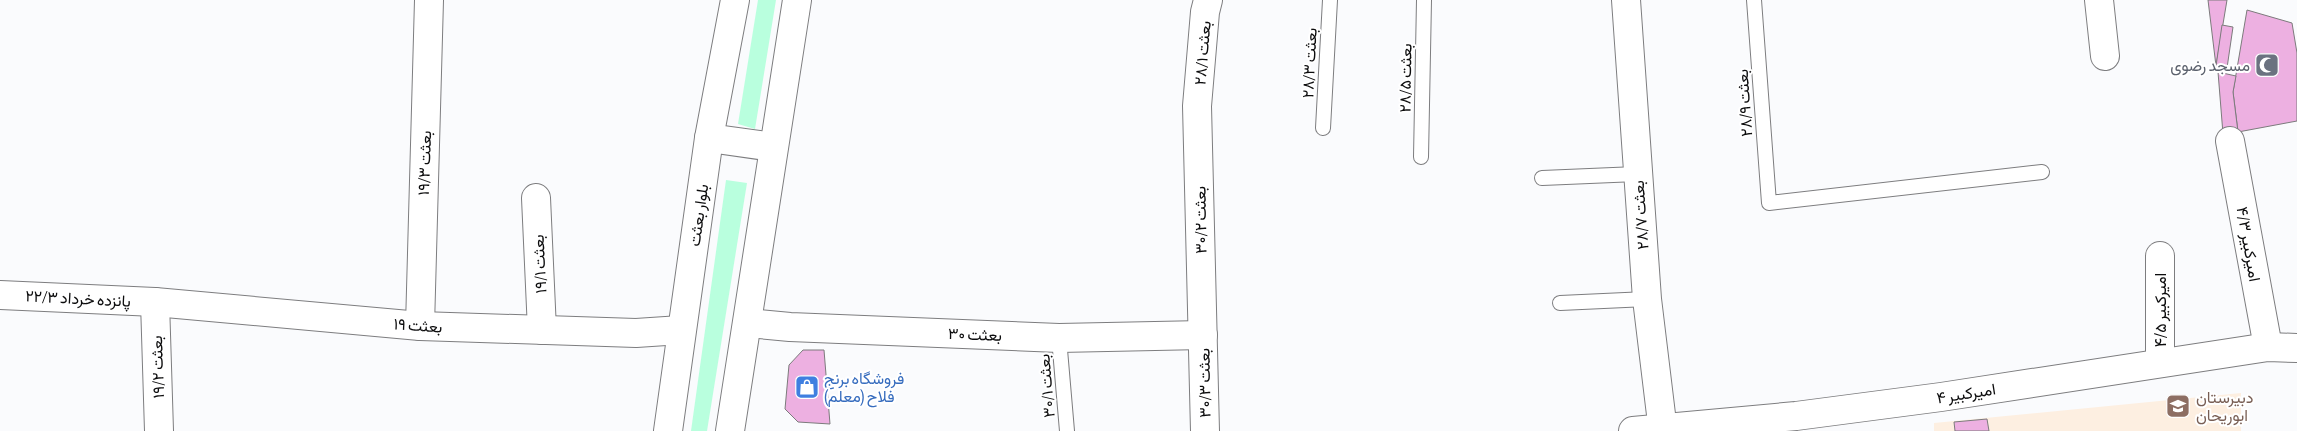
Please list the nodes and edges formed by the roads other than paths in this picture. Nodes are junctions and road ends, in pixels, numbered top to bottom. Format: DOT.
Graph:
graph roads {
  1 [pos="429,0"];
  2 [pos="735,0"];
  3 [pos="797,0"];
  4 [pos="1208,0"];
  5 [pos="1330,0"];
  6 [pos="1424,0"];
  7 [pos="1626,0"];
  8 [pos="1754,0"];
  9 [pos="2100,0"];
  10 [pos="2105,56"];
  11 [pos="1197,106"];
  12 [pos="1323,128"];
  13 [pos="709,138"];
  14 [pos="2230,141"];
  15 [pos="773,146"];
  16 [pos="1421,157"];
  17 [pos="2042,172"];
  18 [pos="1637,174"];
  19 [pos="1542,178"];
  20 [pos="536,198"];
  21 [pos="2160,256"];
  22 [pos="0,295"];
  23 [pos="1647,299"];
  24 [pos="155,302"];
  25 [pos="1560,303"];
  26 [pos="748,323"];
  27 [pos="420,326"];
  28 [pos="542,330"];
  29 [pos="681,330"];
  30 [pos="1203,334"];
  31 [pos="1059,338"];
  32 [pos="2268,346"];
  33 [pos="2297,348"];
  34 [pos="2160,363"];
  35 [pos="1796,423"];
  36 [pos="1663,430"];
  37 [pos="159,431"];
  38 [pos="668,431"];
  39 [pos="730,431"];
  40 [pos="1067,431"];
  41 [pos="1205,431"];
  42 [pos="1633,431"];
  1 -- 27 [label="street, بعثت ۱۹/۳"];
  2 -- 13 [label="street, بلوار بعثت"];
  3 -- 15 [label="street"];
  4 -- 11 [label="street, بعثت ۲۸/۱"];
  5 -- 12 [label="lane, بعثت ۲۸/۳"];
  6 -- 16 [label="lane, بعثت ۲۸/۵"];
  7 -- 18 [label="street, بعثت ۲۸/۷"];
  8 -- 17 [label="lane, بعثت ۲۸/۹"];
  9 -- 10 [label="street"];
  11 -- 30 [label="street, بعثت ۳۰/۲"];
  13 -- 15 [label="street"];
  13 -- 29 [label="street, بلوار بعثت"];
  14 -- 32 [label="street, امیرکبیر ۴/۳"];
  15 -- 26 [label="street"];
  18 -- 19 [label="lane"];
  18 -- 23 [label="street, بعثت ۲۸/۷"];
  20 -- 28 [label="street, بعثت ۱۹/۱"];
  21 -- 34 [label="street, امیرکبیر ۴/۵"];
  22 -- 24 [label="street, پانزده خرداد ۲۲/۳"];
  23 -- 25 [label="lane"];
  23 -- 36 [label="street, بعثت ۲۸/۷"];
  24 -- 27 [label="street, بعثت ۱۹"];
  24 -- 37 [label="street, بعثت ۱۹/۲"];
  26 -- 31 [label="street, بعثت ۳۰"];
  26 -- 39 [label="street"];
  27 -- 28 [label="street, بعثت ۱۹"];
  28 -- 29 [label="street, بعثت ۱۹"];
  29 -- 38 [label="street, بلوار بعثت"];
  30 -- 31 [label="street, بعثت ۳۰"];
  30 -- 41 [label="street, بعثت ۳۰/۳"];
  31 -- 40 [label="lane, بعثت ۳۰/۱"];
  32 -- 33 [label="street, امیرکبیر ۴"];
  32 -- 34 [label="street, امیرکبیر ۴"];
  34 -- 35 [label="street, امیرکبیر ۴"];
  35 -- 36 [label="street, امیرکبیر ۴"];
  36 -- 42 [label="street, امیرکبیر ۴"];
}
